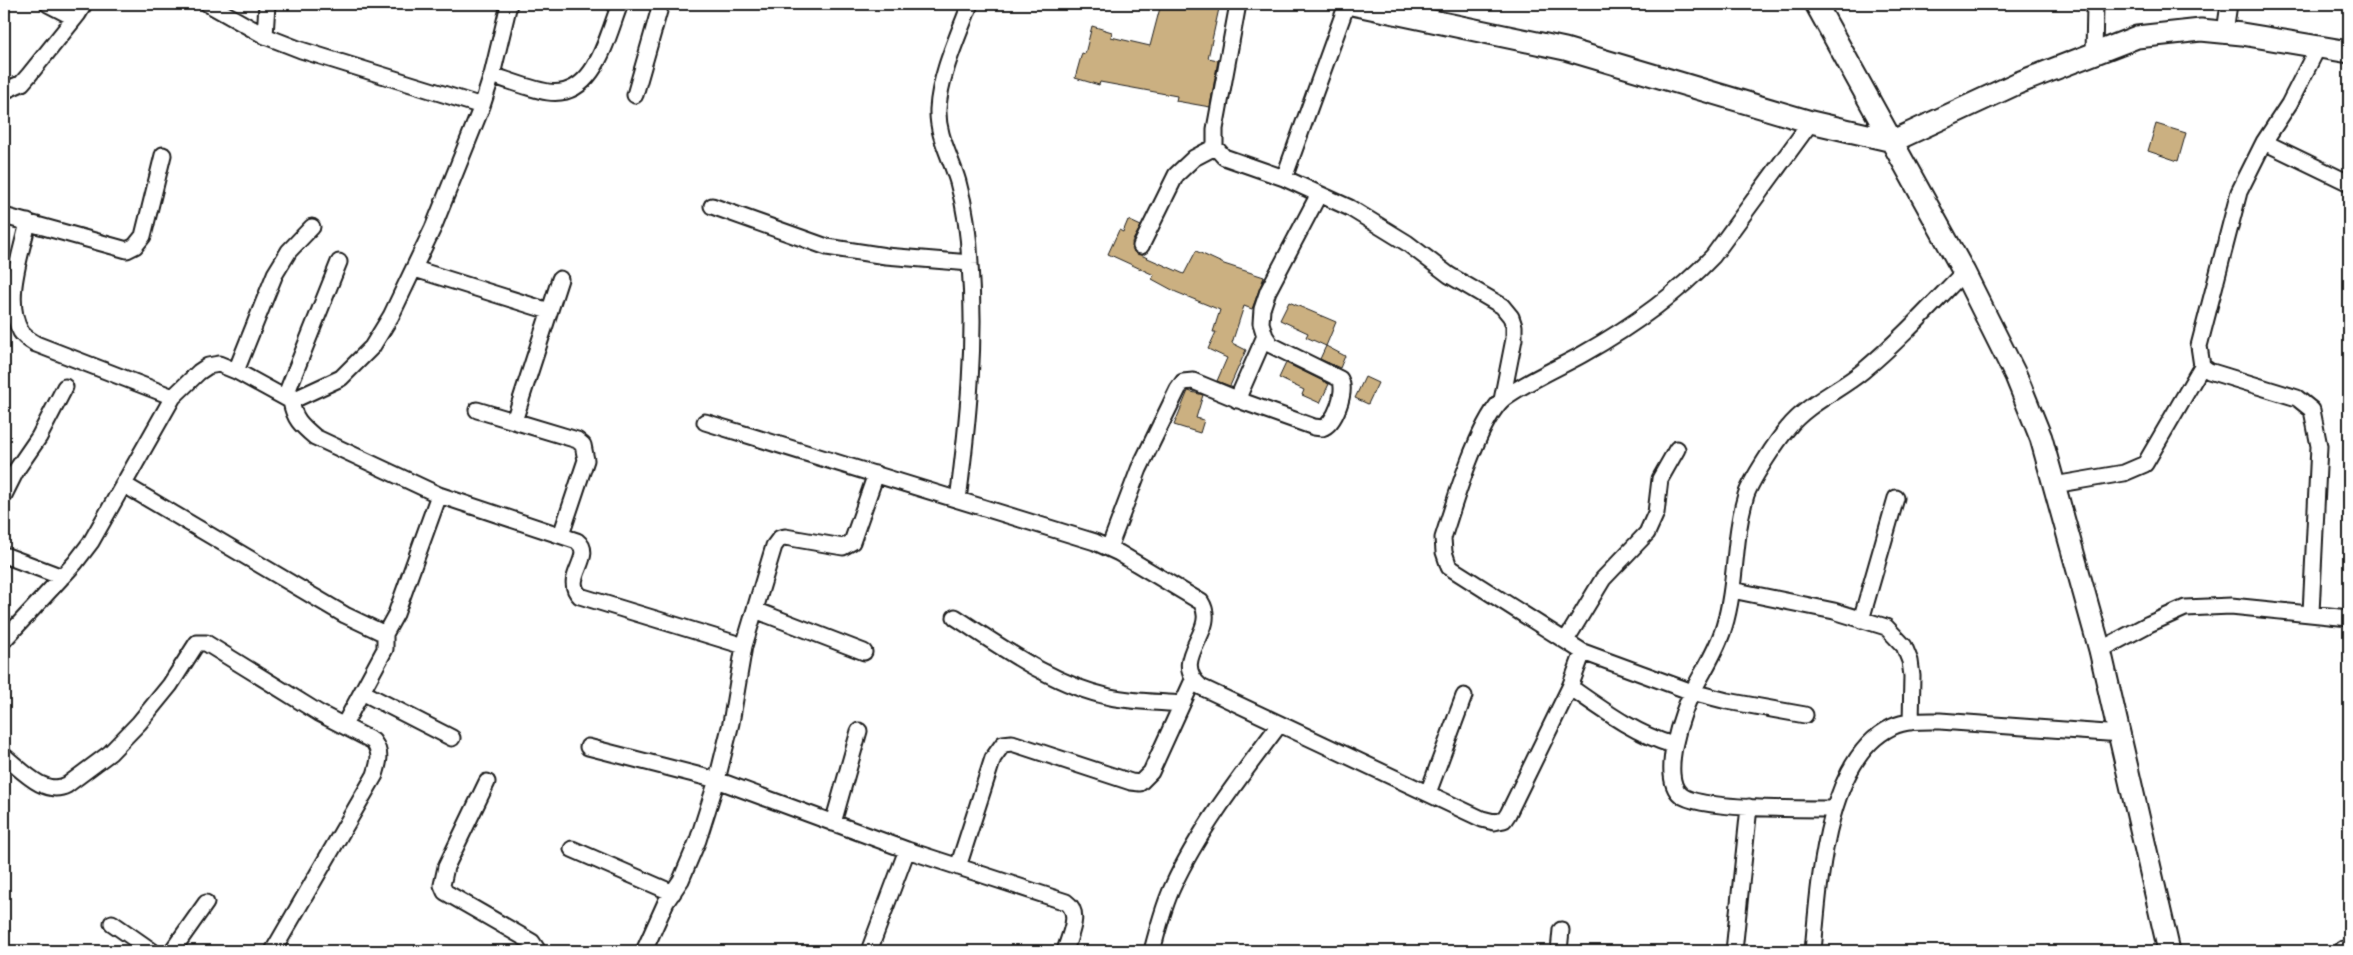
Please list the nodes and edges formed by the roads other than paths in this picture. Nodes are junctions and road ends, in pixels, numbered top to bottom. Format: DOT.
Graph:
graph roads {
  1 [pos="48,4"];
  2 [pos="84,4"];
  3 [pos="208,4"];
  4 [pos="267,4"];
  5 [pos="509,4"];
  6 [pos="620,4"];
  7 [pos="661,4"];
  8 [pos="970,4"];
  9 [pos="1238,4"];
  10 [pos="1347,4"];
  11 [pos="1352,4"];
  12 [pos="1816,4"];
  13 [pos="2095,4"];
  14 [pos="2230,4"];
  15 [pos="74,18"];
  16 [pos="2224,32"];
  17 [pos="265,36"];
  18 [pos="2318,47"];
  19 [pos="2349,52"];
  20 [pos="2094,54"];
  21 [pos="492,75"];
  22 [pos="4,91"];
  23 [pos="635,95"];
  24 [pos="482,106"];
  25 [pos="1811,122"];
  26 [pos="1893,141"];
  27 [pos="2264,142"];
  28 [pos="1215,147"];
  29 [pos="163,155"];
  30 [pos="1284,178"];
  31 [pos="2349,183"];
  32 [pos="1319,194"];
  33 [pos="712,206"];
  34 [pos="4,216"];
  35 [pos="28,222"];
  36 [pos="312,227"];
  37 [pos="1141,246"];
  38 [pos="339,262"];
  39 [pos="970,263"];
  40 [pos="415,269"];
  41 [pos="1964,272"];
  42 [pos="560,279"];
  43 [pos="549,311"];
  44 [pos="1265,336"];
  45 [pos="2202,366"];
  46 [pos="236,371"];
  47 [pos="66,387"];
  48 [pos="173,397"];
  49 [pos="288,399"];
  50 [pos="1237,400"];
  51 [pos="1502,400"];
  52 [pos="477,410"];
  53 [pos="514,421"];
  54 [pos="704,422"];
  55 [pos="1677,449"];
  56 [pos="876,474"];
  57 [pos="123,484"];
  58 [pos="2054,485"];
  59 [pos="4,495"];
  60 [pos="439,495"];
  61 [pos="1896,498"];
  62 [pos="958,500"];
  63 [pos="562,535"];
  64 [pos="1109,548"];
  65 [pos="4,554"];
  66 [pos="62,577"];
  67 [pos="1732,590"];
  68 [pos="755,610"];
  69 [pos="2311,613"];
  70 [pos="955,618"];
  71 [pos="2349,618"];
  72 [pos="1861,620"];
  73 [pos="385,634"];
  74 [pos="4,640"];
  75 [pos="1566,640"];
  76 [pos="744,646"];
  77 [pos="2100,650"];
  78 [pos="864,652"];
  79 [pos="1583,652"];
  80 [pos="1193,680"];
  81 [pos="1570,687"];
  82 [pos="362,692"];
  83 [pos="1692,692"];
  84 [pos="1464,696"];
  85 [pos="1182,704"];
  86 [pos="1805,714"];
  87 [pos="1911,722"];
  88 [pos="344,725"];
  89 [pos="1279,725"];
  90 [pos="859,730"];
  91 [pos="2121,734"];
  92 [pos="452,738"];
  93 [pos="1673,745"];
  94 [pos="588,747"];
  95 [pos="4,756"];
  96 [pos="717,780"];
  97 [pos="486,782"];
  98 [pos="1428,793"];
  99 [pos="1749,807"];
  100 [pos="1833,810"];
  101 [pos="833,823"];
  102 [pos="572,849"];
  103 [pos="907,850"];
  104 [pos="958,867"];
  105 [pos="673,893"];
  106 [pos="206,903"];
  107 [pos="112,923"];
  108 [pos="1561,930"];
  109 [pos="152,951"];
  110 [pos="172,951"];
  111 [pos="273,951"];
  112 [pos="538,951"];
  113 [pos="644,951"];
  114 [pos="869,951"];
  115 [pos="1065,951"];
  116 [pos="1152,951"];
  117 [pos="1559,951"];
  118 [pos="1734,951"];
  119 [pos="1813,951"];
  120 [pos="2169,951"];
  1 -- 15 [label="street"];
  2 -- 15 [label="street"];
  3 -- 17 [label="street"];
  4 -- 17 [label="street"];
  5 -- 21 [label="street"];
  6 -- 21 [label="street"];
  7 -- 23 [label="street"];
  8 -- 39 [label="street"];
  9 -- 28 [label="street"];
  10 -- 30 [label="street"];
  11 -- 25 [label="street"];
  12 -- 26 [label="street"];
  13 -- 20 [label="street"];
  14 -- 16 [label="street"];
  15 -- 22 [label="street"];
  16 -- 18 [label="street"];
  16 -- 20 [label="street"];
  17 -- 24 [label="street"];
  18 -- 19 [label="street"];
  18 -- 27 [label="street"];
  20 -- 26 [label="street"];
  21 -- 24 [label="street"];
  24 -- 40 [label="street"];
  25 -- 26 [label="street"];
  25 -- 51 [label="street"];
  26 -- 41 [label="street"];
  27 -- 31 [label="street"];
  27 -- 45 [label="street"];
  28 -- 30 [label="street"];
  28 -- 37 [label="street"];
  29 -- 35 [label="street"];
  30 -- 32 [label="street"];
  32 -- 44 [label="street"];
  32 -- 51 [label="street"];
  33 -- 39 [label="street"];
  34 -- 35 [label="street"];
  35 -- 48 [label="street"];
  36 -- 46 [label="street"];
  38 -- 49 [label="street"];
  39 -- 62 [label="street"];
  40 -- 43 [label="street"];
  40 -- 49 [label="street"];
  41 -- 58 [label="street"];
  41 -- 67 [label="street"];
  42 -- 43 [label="street"];
  43 -- 53 [label="street"];
  44 -- 50 [label="street"];
  44 -- 50 [label="street"];
  45 -- 58 [label="street"];
  45 -- 69 [label="street"];
  46 -- 48 [label="street"];
  46 -- 49 [label="street"];
  47 -- 59 [label="street"];
  48 -- 57 [label="street"];
  49 -- 60 [label="street"];
  50 -- 64 [label="street"];
  51 -- 75 [label="street"];
  52 -- 53 [label="street"];
  53 -- 63 [label="street"];
  54 -- 56 [label="street"];
  55 -- 75 [label="street"];
  56 -- 62 [label="street"];
  56 -- 68 [label="street"];
  57 -- 66 [label="street"];
  57 -- 73 [label="street"];
  58 -- 77 [label="street"];
  60 -- 63 [label="street"];
  60 -- 73 [label="street"];
  61 -- 72 [label="street"];
  62 -- 64 [label="street"];
  63 -- 76 [label="street"];
  64 -- 80 [label="street"];
  65 -- 66 [label="street"];
  66 -- 74 [label="street"];
  67 -- 72 [label="street"];
  67 -- 83 [label="street"];
  68 -- 76 [label="street"];
  68 -- 78 [label="street"];
  69 -- 71 [label="street"];
  69 -- 77 [label="street"];
  70 -- 85 [label="street"];
  72 -- 87 [label="street"];
  73 -- 82 [label="street"];
  75 -- 79 [label="street"];
  76 -- 96 [label="street"];
  77 -- 91 [label="street"];
  79 -- 81 [label="street"];
  79 -- 83 [label="street"];
  80 -- 85 [label="street"];
  80 -- 89 [label="street"];
  81 -- 93 [label="street"];
  81 -- 98 [label="street"];
  82 -- 88 [label="street"];
  82 -- 92 [label="street"];
  83 -- 86 [label="street"];
  83 -- 93 [label="street"];
  84 -- 98 [label="street"];
  85 -- 104 [label="street"];
  87 -- 91 [label="street"];
  87 -- 100 [label="street"];
  88 -- 95 [label="street"];
  88 -- 111 [label="street"];
  89 -- 98 [label="street"];
  89 -- 116 [label="street"];
  90 -- 101 [label="street"];
  91 -- 120 [label="street"];
  93 -- 99 [label="street"];
  94 -- 96 [label="street"];
  96 -- 101 [label="street"];
  96 -- 105 [label="street"];
  97 -- 112 [label="street"];
  99 -- 100 [label="street"];
  99 -- 118 [label="street"];
  100 -- 119 [label="street"];
  101 -- 103 [label="street"];
  102 -- 105 [label="street"];
  103 -- 104 [label="street"];
  103 -- 114 [label="street"];
  104 -- 115 [label="street"];
  105 -- 113 [label="street"];
  106 -- 110 [label="street"];
  107 -- 109 [label="street"];
  108 -- 117 [label="street"];
}
